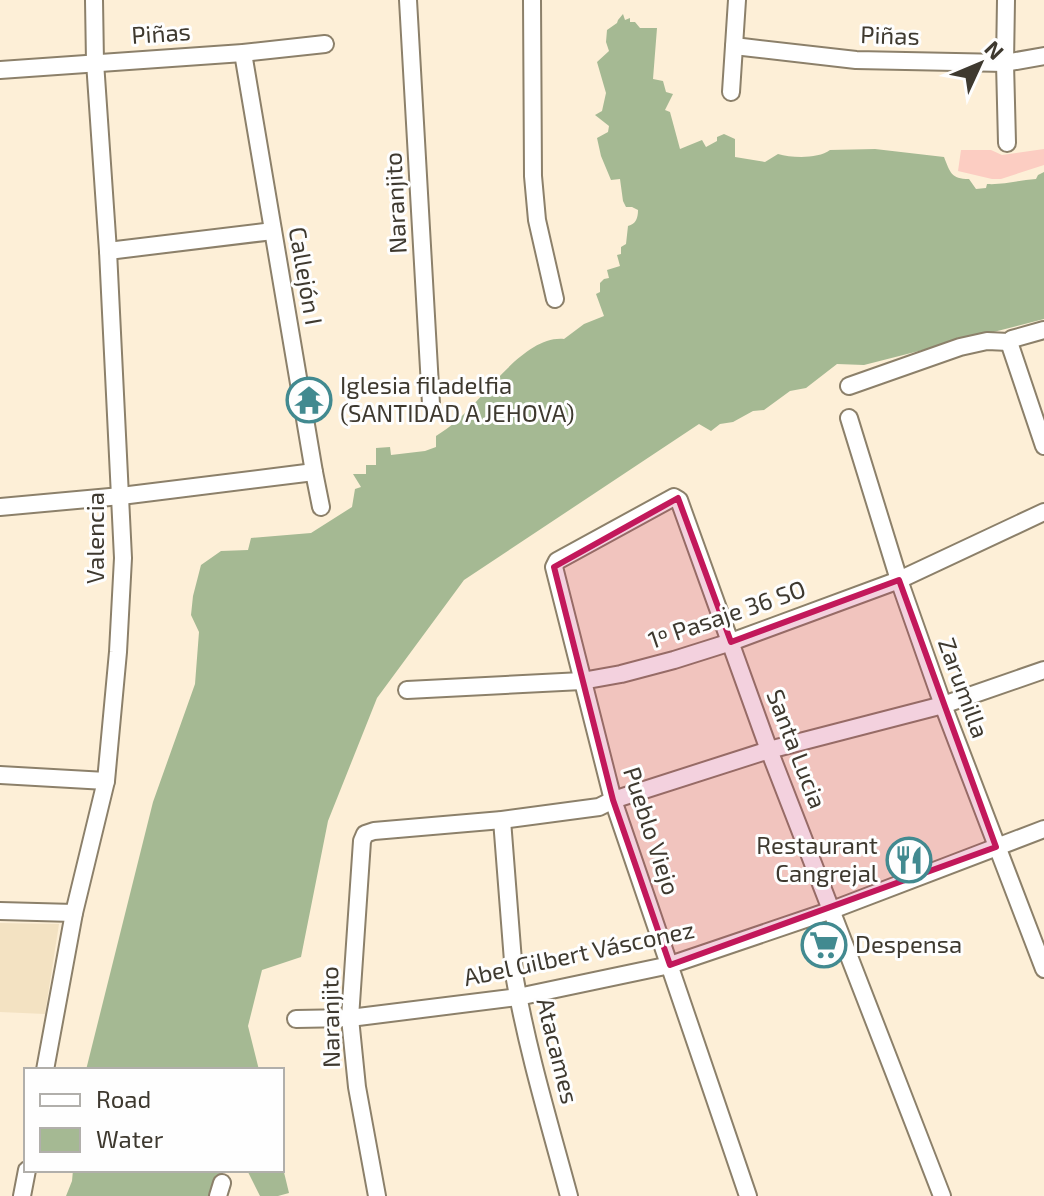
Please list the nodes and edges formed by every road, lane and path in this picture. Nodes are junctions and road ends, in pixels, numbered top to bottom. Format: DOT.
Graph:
graph roads {
  1 [pos="94,0"];
  2 [pos="408,0"];
  3 [pos="532,0"];
  4 [pos="737,0"];
  5 [pos="1006,0"];
  6 [pos="325,44"];
  7 [pos="734,46"];
  8 [pos="243,53"];
  9 [pos="1044,56"];
  10 [pos="95,62"];
  11 [pos="1005,63"];
  12 [pos="0,70"];
  13 [pos="731,92"];
  14 [pos="1007,143"];
  15 [pos="273,231"];
  16 [pos="108,251"];
  17 [pos="555,299"];
  18 [pos="1044,330"];
  19 [pos="1009,342"];
  20 [pos="849,386"];
  21 [pos="431,404"];
  22 [pos="849,418"];
  23 [pos="1044,446"];
  24 [pos="314,472"];
  25 [pos="121,496"];
  26 [pos="676,497"];
  27 [pos="0,507"];
  28 [pos="321,507"];
  29 [pos="1044,512"];
  30 [pos="899,580"];
  31 [pos="731,642"];
  32 [pos="1044,670"];
  33 [pos="582,681"];
  34 [pos="407,690"];
  35 [pos="943,705"];
  36 [pos="769,750"];
  37 [pos="0,775"];
  38 [pos="106,781"];
  39 [pos="613,800"];
  40 [pos="502,820"];
  41 [pos="1044,829"];
  42 [pos="996,847"];
  43 [pos="832,910"];
  44 [pos="0,911"];
  45 [pos="74,913"];
  46 [pos="670,965"];
  47 [pos="1044,969"];
  48 [pos="518,997"];
  49 [pos="350,1018"];
  50 [pos="296,1019"];
  51 [pos="45,1068"];
  52 [pos="27,1172"];
  53 [pos="22,1196"];
  54 [pos="377,1196"];
  55 [pos="569,1196"];
  56 [pos="748,1196"];
  57 [pos="942,1196"];
  1 -- 10 [label="street, Valencia"];
  2 -- 21 [label="street, Naranjito"];
  3 -- 17 [label="street"];
  4 -- 7 [label="street"];
  5 -- 11 [label="street"];
  6 -- 8 [label="street, Piñas"];
  7 -- 11 [label="street, Piñas"];
  7 -- 13 [label="street"];
  8 -- 10 [label="street, Piñas"];
  8 -- 15 [label="street, Callejón I"];
  9 -- 11 [label="street, Piñas"];
  10 -- 12 [label="street, Piñas"];
  10 -- 16 [label="street, Valencia"];
  11 -- 14 [label="street"];
  15 -- 16 [label="street"];
  15 -- 24 [label="street, Callejón I"];
  16 -- 25 [label="street, Valencia"];
  18 -- 19 [label="street"];
  19 -- 20 [label="street"];
  19 -- 23 [label="street"];
  22 -- 30 [label="street, Zarumilla"];
  24 -- 25 [label="street"];
  24 -- 28 [label="street, Callejón I"];
  25 -- 27 [label="street"];
  25 -- 38 [label="street, Valencia"];
  26 -- 31 [label="street, Santa Lucia"];
  26 -- 33 [label="street, Pueblo Viejo"];
  29 -- 30 [label="street, 1º Pasaje 36 SO"];
  30 -- 31 [label="street, 1º Pasaje 36 SO"];
  30 -- 35 [label="street, Zarumilla"];
  31 -- 33 [label="street, 1º Pasaje 36 SO"];
  31 -- 36 [label="street, Santa Lucia"];
  32 -- 35 [label="street"];
  33 -- 34 [label="street, 1º Pasaje 36 SO"];
  33 -- 39 [label="street, Pueblo Viejo"];
  35 -- 36 [label="street"];
  35 -- 42 [label="street, Zarumilla"];
  36 -- 39 [label="street"];
  36 -- 43 [label="street, Santa Lucia"];
  37 -- 38 [label="street"];
  38 -- 45 [label="street, Valencia"];
  39 -- 40 [label="street"];
  39 -- 46 [label="street, Pueblo Viejo"];
  40 -- 48 [label="street, Atacames"];
  40 -- 49 [label="street, Naranjito"];
  41 -- 42 [label="street, Abel Gilbert Vásconez"];
  42 -- 43 [label="street, Abel Gilbert Vásconez"];
  42 -- 47 [label="street, Zarumilla"];
  43 -- 46 [label="street, Abel Gilbert Vásconez"];
  43 -- 57 [label="street, Santa Lucia"];
  44 -- 45 [label="street"];
  45 -- 51 [label="street, Valencia"];
  46 -- 48 [label="street, Abel Gilbert Vásconez"];
  46 -- 56 [label="street, Pueblo Viejo"];
  48 -- 49 [label="street, Abel Gilbert Vásconez"];
  48 -- 55 [label="street, Atacames"];
  49 -- 50 [label="street, Abel Gilbert Vásconez"];
  49 -- 54 [label="street, Naranjito"];
  52 -- 53 [label="street"];
}
